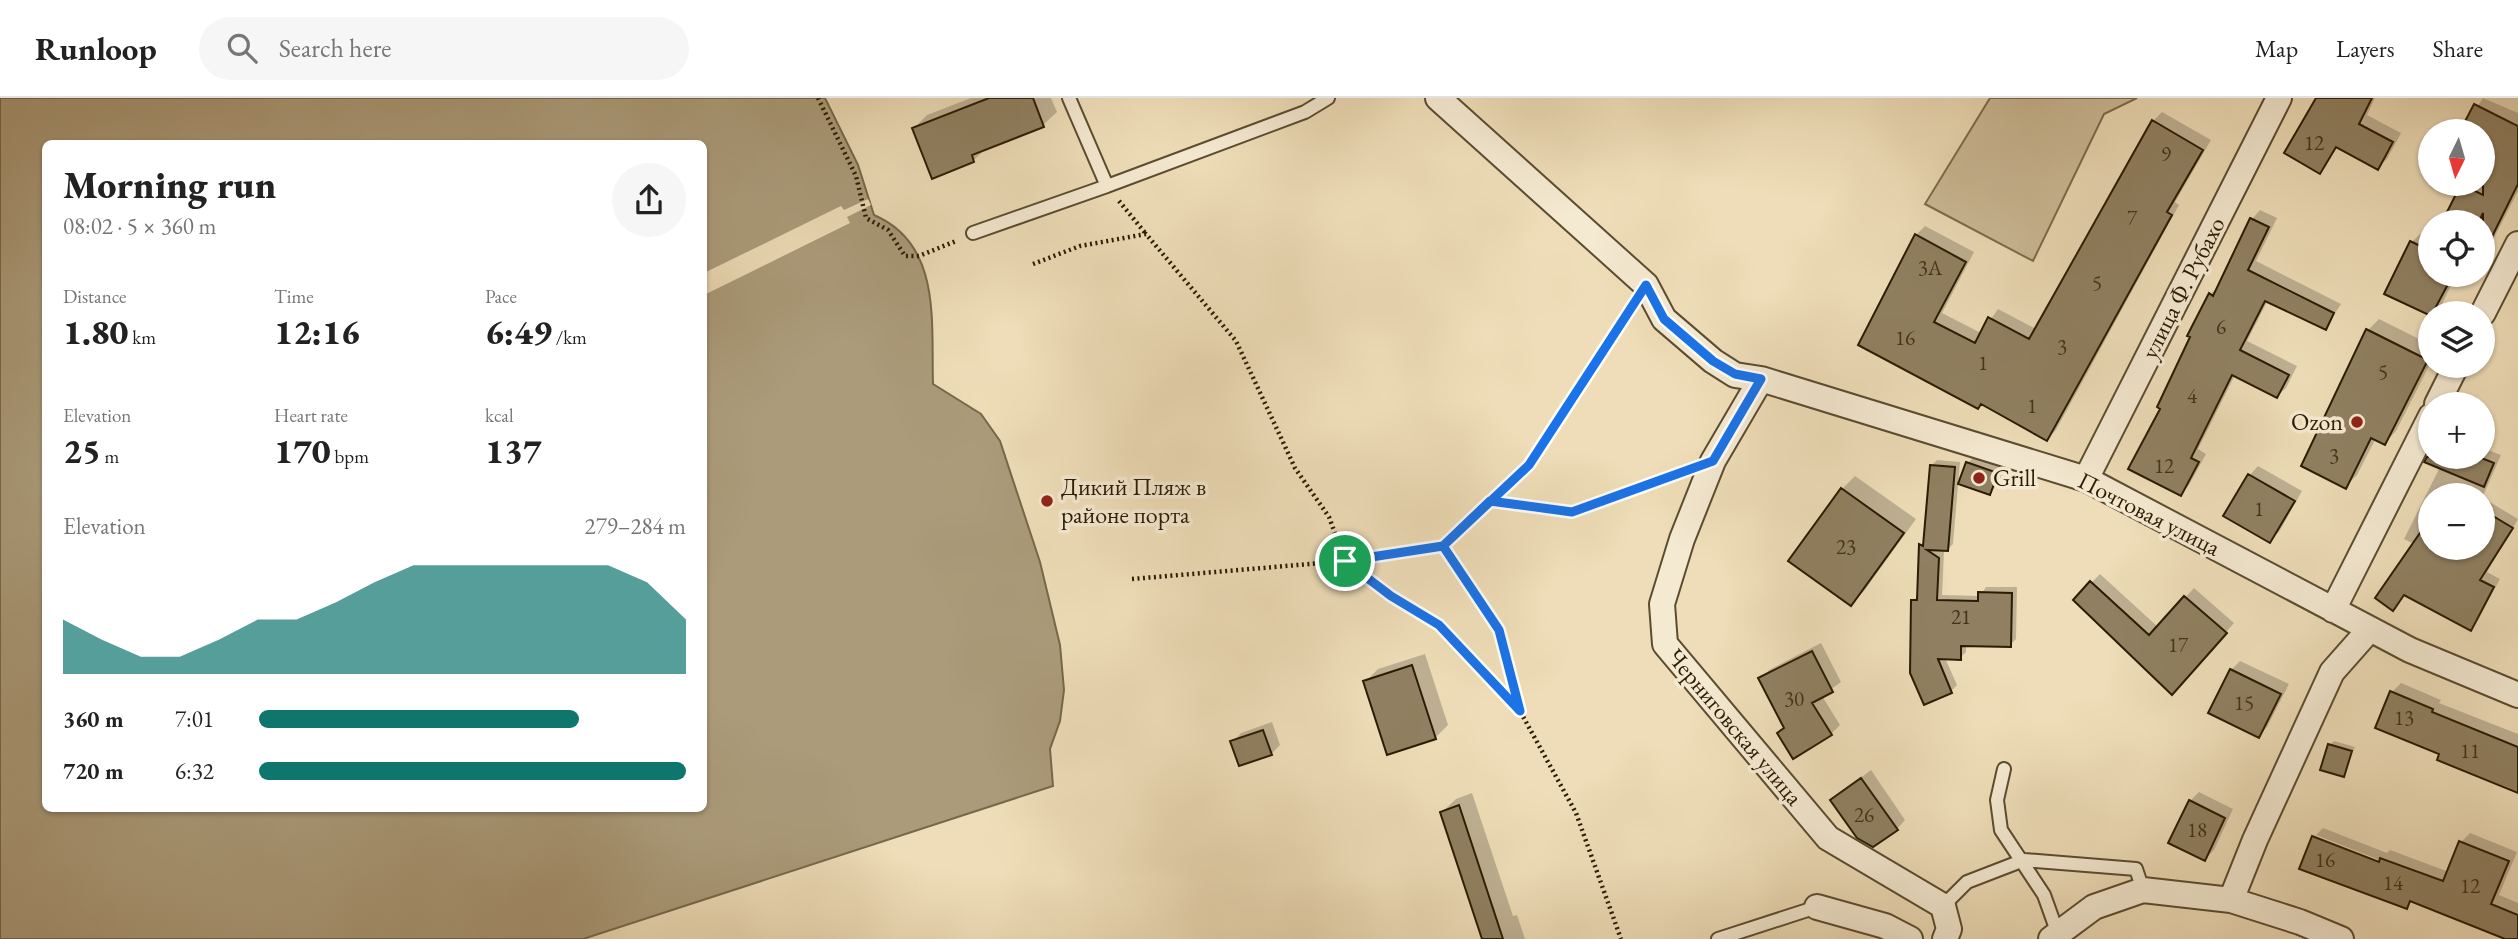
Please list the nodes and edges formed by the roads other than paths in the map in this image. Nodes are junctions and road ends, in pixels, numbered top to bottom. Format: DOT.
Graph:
graph roads {
  1 [pos="1085,98"];
  2 [pos="1328,98"];
  3 [pos="1438,98"];
  4 [pos="2279,98"];
  5 [pos="1070,101"];
  6 [pos="1107,186"];
  7 [pos="973,233"];
  8 [pos="2518,244"];
  9 [pos="2489,301"];
  10 [pos="1761,379"];
  11 [pos="2418,442"];
  12 [pos="2086,479"];
  13 [pos="2333,610"];
  14 [pos="2370,629"];
  15 [pos="2518,692"];
  16 [pos="2004,769"];
  17 [pos="2024,860"];
  18 [pos="2143,890"];
  19 [pos="2231,900"];
  20 [pos="1943,906"];
  21 [pos="1817,907"];
  22 [pos="2055,937"];
  23 [pos="1718,939"];
  24 [pos="1910,939"];
  25 [pos="1945,939"];
  26 [pos="2341,939"];
  1 -- 5 [label="lane"];
  2 -- 6 [label="lane"];
  3 -- 10 [label="street, Почтовая улица"];
  4 -- 12 [label="street, улица Ф. Рубахо"];
  5 -- 6 [label="lane"];
  6 -- 7 [label="lane"];
  8 -- 9 [label="street"];
  10 -- 12 [label="street, Почтовая улица"];
  10 -- 20 [label="street, Черниговская улица"];
  11 -- 13 [label="street"];
  12 -- 13 [label="street, Почтовая улица"];
  13 -- 14 [label="street, Почтовая улица"];
  14 -- 15 [label="street, Почтовая улица"];
  14 -- 19 [label="street"];
  16 -- 17 [label="lane"];
  17 -- 18 [label="lane"];
  17 -- 20 [label="lane"];
  17 -- 22 [label="lane"];
  18 -- 19 [label="street"];
  18 -- 22 [label="street"];
  19 -- 26 [label="street"];
  20 -- 25 [label="street"];
  21 -- 23 [label="lane"];
  21 -- 24 [label="street"];
}
